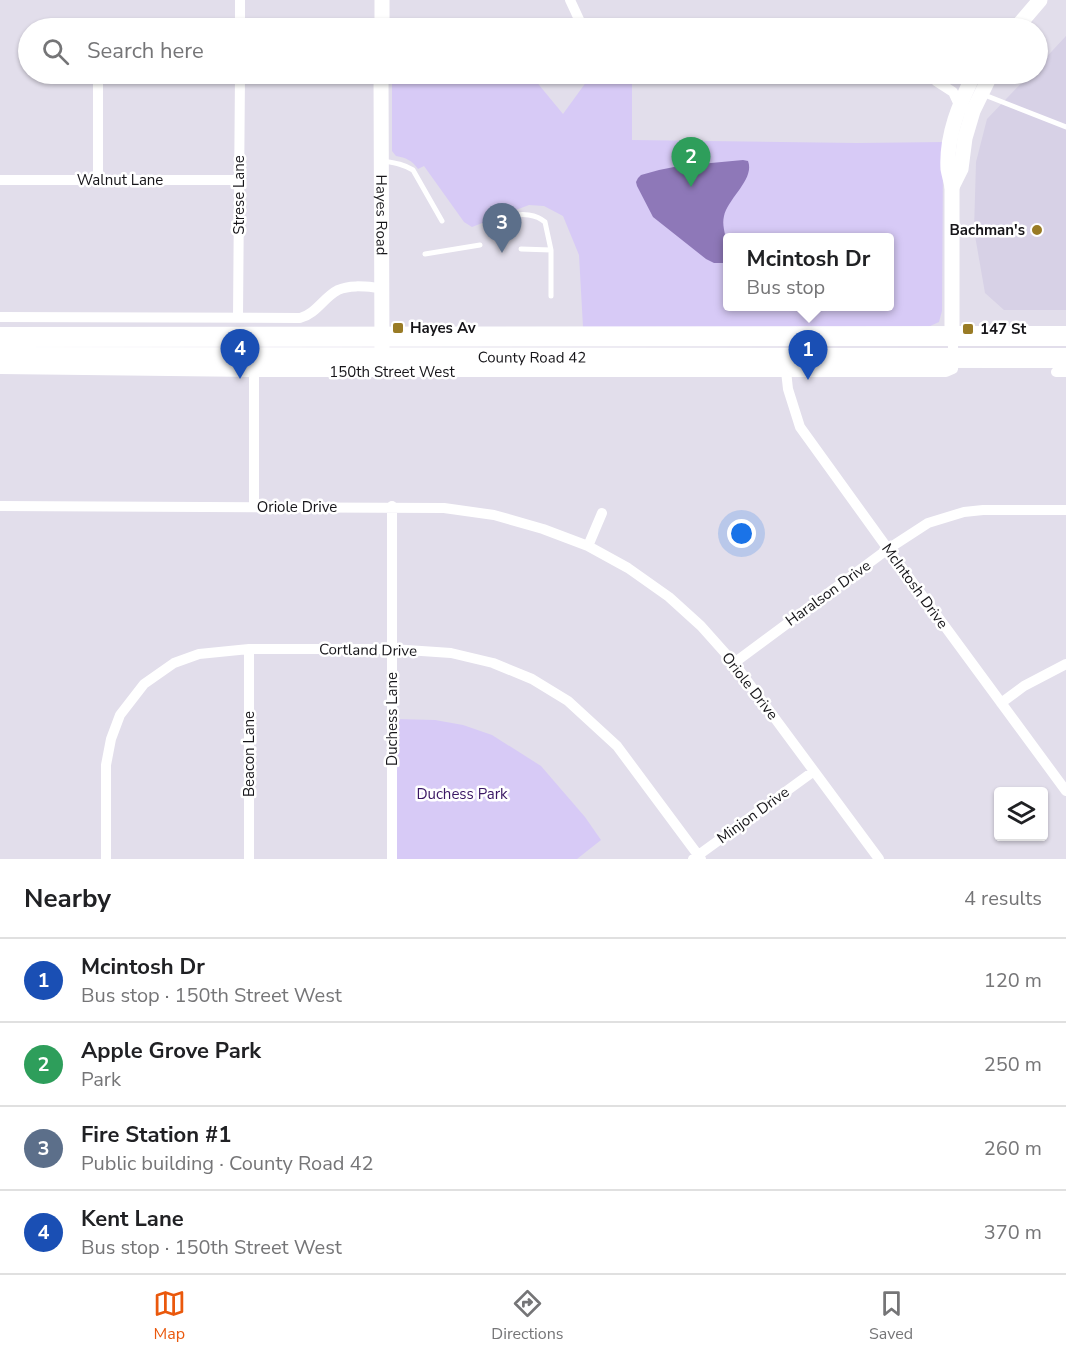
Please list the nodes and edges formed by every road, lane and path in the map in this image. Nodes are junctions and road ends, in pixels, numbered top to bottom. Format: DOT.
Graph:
graph roads {
  1 [pos="240,0"];
  2 [pos="382,0"];
  3 [pos="570,0"];
  4 [pos="1040,0"];
  5 [pos="240,18"];
  6 [pos="382,18"];
  7 [pos="578,18"];
  8 [pos="1025,18"];
  9 [pos="98,84"];
  10 [pos="240,84"];
  11 [pos="381,84"];
  12 [pos="941,84"];
  13 [pos="972,84"];
  14 [pos="973,84"];
  15 [pos="977,84"];
  16 [pos="960,105"];
  17 [pos="1066,127"];
  18 [pos="381,161"];
  19 [pos="0,180"];
  20 [pos="98,180"];
  21 [pos="240,180"];
  22 [pos="952,188"];
  23 [pos="511,217"];
  24 [pos="442,221"];
  25 [pos="480,245"];
  26 [pos="521,249"];
  27 [pos="550,250"];
  28 [pos="425,254"];
  29 [pos="381,288"];
  30 [pos="551,296"];
  31 [pos="0,317"];
  32 [pos="238,317"];
  33 [pos="952,336"];
  34 [pos="1066,336"];
  35 [pos="0,337"];
  36 [pos="382,346"];
  37 [pos="0,357"];
  38 [pos="954,358"];
  39 [pos="254,364"];
  40 [pos="1063,367"];
  41 [pos="0,369"];
  42 [pos="786,371"];
  43 [pos="0,506"];
  44 [pos="392,506"];
  45 [pos="254,507"];
  46 [pos="1066,510"];
  47 [pos="602,513"];
  48 [pos="588,546"];
  49 [pos="888,549"];
  50 [pos="249,649"];
  51 [pos="392,649"];
  52 [pos="734,663"];
  53 [pos="1066,664"];
  54 [pos="1001,703"];
  55 [pos="814,771"];
  56 [pos="1066,791"];
  57 [pos="698,858"];
  58 [pos="106,859"];
  59 [pos="249,859"];
  60 [pos="392,859"];
  61 [pos="879,859"];
  1 -- 5 [label="street"];
  2 -- 6 [label="street"];
  3 -- 7 [label="street"];
  4 -- 8 [label="street"];
  9 -- 20 [label="street"];
  10 -- 21 [label="street, Strese Lane"];
  11 -- 18 [label="street, Hayes Road"];
  12 -- 16 [label="street"];
  13 -- 16 [label="street"];
  14 -- 22 [label="street"];
  15 -- 17 [label="lane"];
  16 -- 22 [label="street"];
  18 -- 24 [label="lane"];
  18 -- 29 [label="street, Hayes Road"];
  19 -- 20 [label="street, Walnut Lane"];
  20 -- 21 [label="street, Walnut Lane"];
  21 -- 32 [label="street, Strese Lane"];
  22 -- 33 [label="street"];
  23 -- 27 [label="lane"];
  25 -- 28 [label="lane"];
  26 -- 27 [label="lane"];
  27 -- 30 [label="lane"];
  29 -- 32 [label="street"];
  29 -- 36 [label="street, Hayes Road"];
  31 -- 32 [label="street"];
  33 -- 34 [label="highway, County Road 42"];
  33 -- 36 [label="highway, County Road 42"];
  33 -- 38 [label="street"];
  35 -- 36 [label="highway, County Road 42"];
  36 -- 38 [label="highway, County Road 42"];
  36 -- 39 [label="highway, County Road 42"];
  37 -- 39 [label="highway, County Road 42"];
  38 -- 40 [label="highway, County Road 42"];
  38 -- 42 [label="street, 150th Street West"];
  39 -- 41 [label="street, 150th Street West"];
  39 -- 42 [label="street, 150th Street West"];
  39 -- 45 [label="street"];
  42 -- 49 [label="street, McIntosh Drive"];
  43 -- 45 [label="street, Oriole Drive"];
  44 -- 45 [label="street, Oriole Drive"];
  44 -- 48 [label="street, Oriole Drive"];
  44 -- 51 [label="street, Duchess Lane"];
  46 -- 49 [label="street, Haralson Drive"];
  47 -- 48 [label="street"];
  48 -- 52 [label="street, Oriole Drive"];
  49 -- 52 [label="street, Haralson Drive"];
  49 -- 54 [label="street, McIntosh Drive"];
  50 -- 51 [label="street, Cortland Drive"];
  50 -- 58 [label="street, Cortland Drive"];
  50 -- 59 [label="street, Beacon Lane"];
  51 -- 57 [label="street, Cortland Drive"];
  51 -- 60 [label="street, Duchess Lane"];
  52 -- 55 [label="street, Oriole Drive"];
  53 -- 54 [label="street"];
  54 -- 56 [label="street, McIntosh Drive"];
  55 -- 57 [label="street, Minjon Drive"];
  55 -- 61 [label="street, Oriole Drive"];
}
